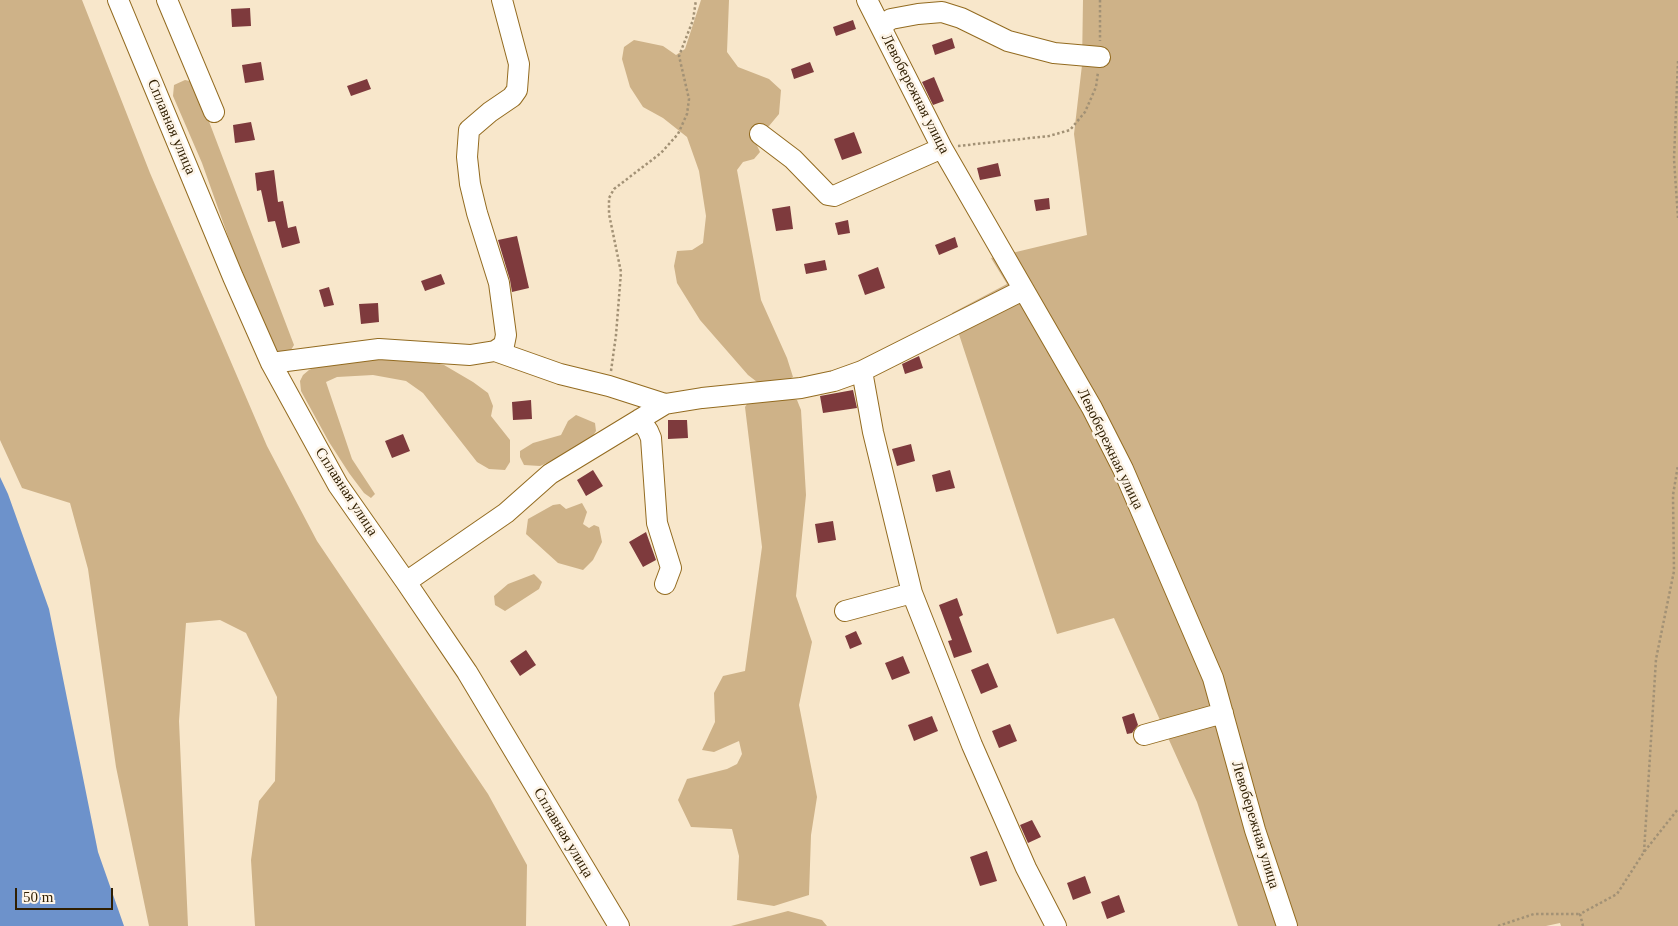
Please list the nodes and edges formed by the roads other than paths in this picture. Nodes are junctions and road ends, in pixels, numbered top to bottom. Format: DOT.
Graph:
graph roads {
  1 [pos="118,0"];
  2 [pos="167,0"];
  3 [pos="502,0"];
  4 [pos="867,0"];
  5 [pos="881,26"];
  6 [pos="1100,57"];
  7 [pos="214,112"];
  8 [pos="760,134"];
  9 [pos="942,148"];
  10 [pos="1023,290"];
  11 [pos="496,351"];
  12 [pos="271,363"];
  13 [pos="862,371"];
  14 [pos="665,404"];
  15 [pos="640,419"];
  16 [pos="406,582"];
  17 [pos="665,584"];
  18 [pos="912,593"];
  19 [pos="845,611"];
  20 [pos="1223,714"];
  21 [pos="1144,735"];
  22 [pos="619,926"];
  23 [pos="1056,926"];
  24 [pos="1287,926"];
  1 -- 12 [label="street, Сплавная улица"];
  2 -- 7 [label="street"];
  3 -- 11 [label="street"];
  4 -- 5 [label="street, Левобережная улица"];
  5 -- 6 [label="street"];
  5 -- 9 [label="street, Левобережная улица"];
  8 -- 9 [label="street"];
  9 -- 10 [label="street, Левобережная улица"];
  10 -- 13 [label="street"];
  10 -- 20 [label="street, Левобережная улица"];
  11 -- 12 [label="street"];
  11 -- 14 [label="street"];
  12 -- 16 [label="street, Сплавная улица"];
  13 -- 14 [label="street"];
  13 -- 18 [label="street"];
  14 -- 15 [label="street"];
  15 -- 16 [label="street"];
  15 -- 17 [label="street"];
  16 -- 22 [label="street, Сплавная улица"];
  18 -- 19 [label="street"];
  18 -- 23 [label="street"];
  20 -- 21 [label="street"];
  20 -- 24 [label="street, Левобережная улица"];
}
